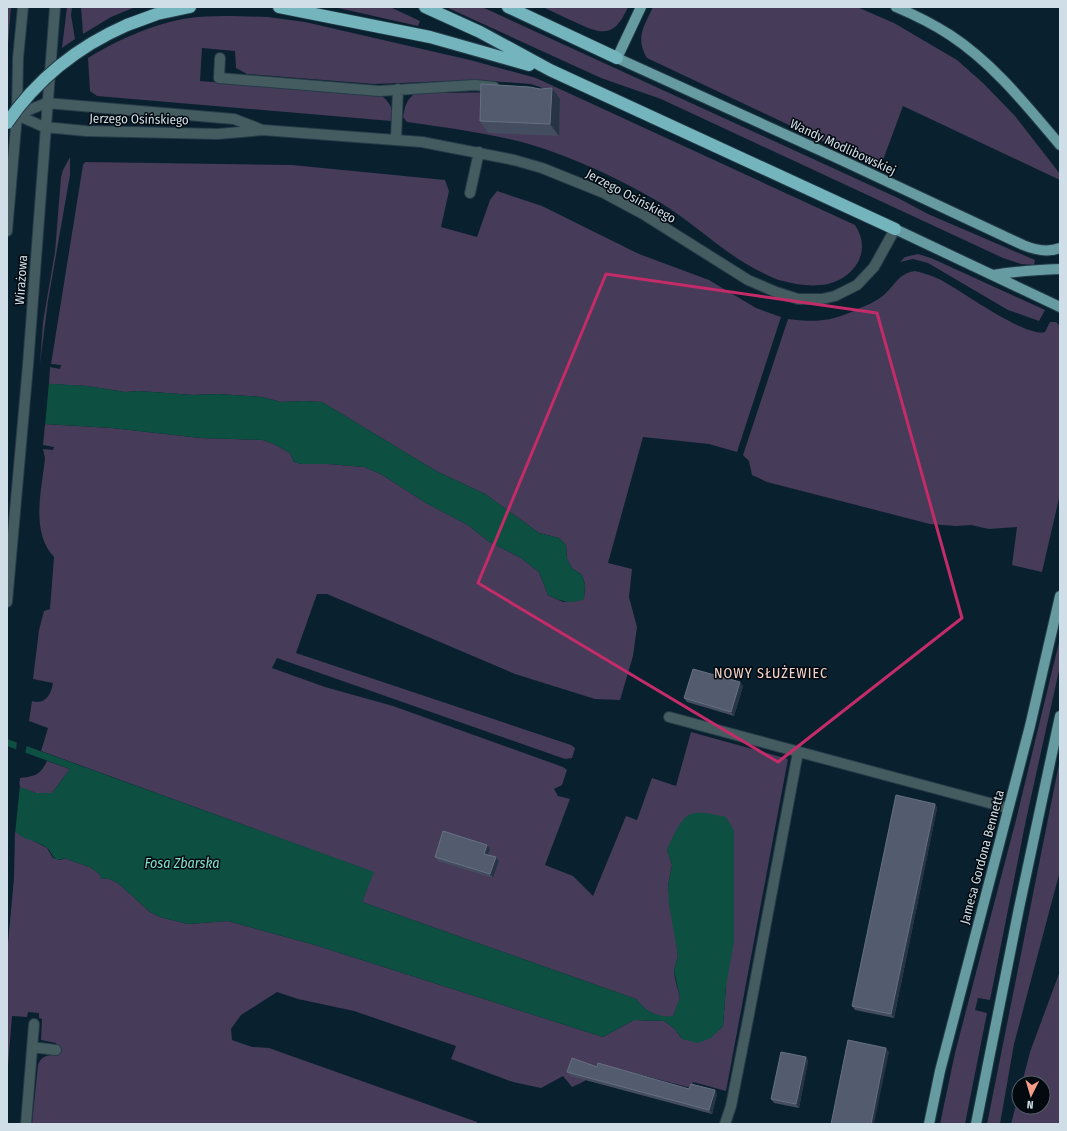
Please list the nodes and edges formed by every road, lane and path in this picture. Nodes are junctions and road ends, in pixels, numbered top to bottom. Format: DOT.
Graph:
graph roads {
  1 [pos="23,7"];
  2 [pos="54,7"];
  3 [pos="190,7"];
  4 [pos="280,7"];
  5 [pos="425,7"];
  6 [pos="508,7"];
  7 [pos="641,7"];
  8 [pos="896,7"];
  9 [pos="220,58"];
  10 [pos="617,58"];
  11 [pos="550,70"];
  12 [pos="506,88"];
  13 [pos="398,89"];
  14 [pos="46,103"];
  15 [pos="12,119"];
  16 [pos="44,127"];
  17 [pos="263,130"];
  18 [pos="396,139"];
  19 [pos="1060,144"];
  20 [pos="479,152"];
  21 [pos="470,193"];
  22 [pos="895,229"];
  23 [pos="7,231"];
  24 [pos="1060,248"];
  25 [pos="1060,269"];
  26 [pos="993,275"];
  27 [pos="1060,307"];
  28 [pos="1060,596"];
  29 [pos="7,602"];
  30 [pos="1060,716"];
  31 [pos="669,717"];
  32 [pos="798,752"];
  33 [pos="1008,808"];
  34 [pos="34,1024"];
  35 [pos="32,1048"];
  36 [pos="56,1050"];
  37 [pos="26,1124"];
  38 [pos="725,1124"];
  39 [pos="929,1124"];
  40 [pos="976,1124"];
  1 -- 15 [label="street"];
  2 -- 14 [label="street, Wirażowa"];
  3 -- 15 [label="highway, bridge"];
  4 -- 11 [label="highway"];
  5 -- 11 [label="highway"];
  6 -- 10 [label="highway"];
  7 -- 10 [label="main road"];
  8 -- 19 [label="main road"];
  9 -- 13 [label="street"];
  10 -- 24 [label="main road, Wandy Modlibowskiej"];
  11 -- 22 [label="highway"];
  12 -- 13 [label="street"];
  13 -- 18 [label="street"];
  14 -- 15 [label="street"];
  14 -- 16 [label="street, Wirażowa"];
  14 -- 17 [label="street, Jerzego Osińskiego"];
  15 -- 16 [label="street, Jerzego Osińskiego"];
  15 -- 23 [label="street"];
  16 -- 17 [label="street, Jerzego Osińskiego"];
  16 -- 29 [label="street, Wirażowa"];
  17 -- 18 [label="street, Jerzego Osińskiego"];
  18 -- 20 [label="street, Jerzego Osińskiego"];
  20 -- 21 [label="street"];
  20 -- 22 [label="street, Jerzego Osińskiego"];
  22 -- 26 [label="main road"];
  25 -- 26 [label="main road"];
  26 -- 27 [label="main road"];
  28 -- 33 [label="main road, Jamesa Gordona Bennetta"];
  30 -- 40 [label="main road"];
  31 -- 32 [label="street"];
  32 -- 33 [label="street"];
  32 -- 38 [label="street"];
  33 -- 39 [label="main road, Jamesa Gordona Bennetta"];
  34 -- 35 [label="street"];
  35 -- 36 [label="street"];
  35 -- 37 [label="street"];
}
